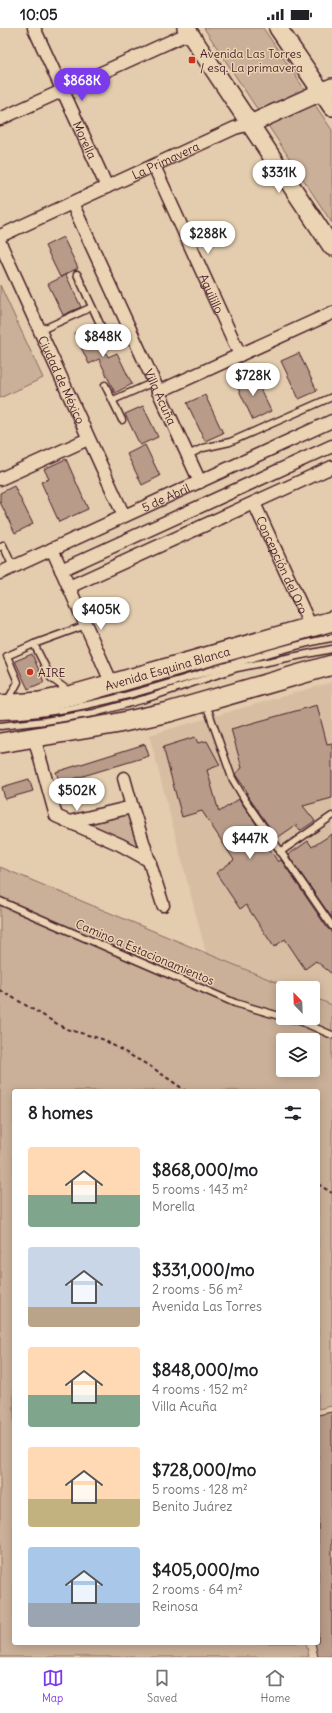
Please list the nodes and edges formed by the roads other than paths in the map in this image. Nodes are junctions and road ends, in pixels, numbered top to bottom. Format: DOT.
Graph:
graph roads {
  1 [pos="34,28"];
  2 [pos="278,28"];
  3 [pos="187,30"];
  4 [pos="327,89"];
  5 [pos="63,90"];
  6 [pos="332,107"];
  7 [pos="0,119"];
  8 [pos="250,124"];
  9 [pos="154,166"];
  10 [pos="107,187"];
  11 [pos="72,203"];
  12 [pos="0,236"];
  13 [pos="0,243"];
  14 [pos="332,247"];
  15 [pos="77,274"];
  16 [pos="92,307"];
  17 [pos="332,313"];
  18 [pos="39,331"];
  19 [pos="107,339"];
  20 [pos="240,355"];
  21 [pos="106,385"];
  22 [pos="156,387"];
  23 [pos="332,397"];
  24 [pos="113,400"];
  25 [pos="122,420"];
  26 [pos="332,421"];
  27 [pos="88,439"];
  28 [pos="332,446"];
  29 [pos="188,455"];
  30 [pos="332,467"];
  31 [pos="0,479"];
  32 [pos="200,482"];
  33 [pos="254,503"];
  34 [pos="124,516"];
  35 [pos="0,547"];
  36 [pos="52,549"];
  37 [pos="13,568"];
  38 [pos="61,570"];
  39 [pos="0,574"];
  40 [pos="69,587"];
  41 [pos="332,621"];
  42 [pos="86,625"];
  43 [pos="311,627"];
  44 [pos="332,638"];
  45 [pos="34,644"];
  46 [pos="332,649"];
  47 [pos="332,665"];
  48 [pos="112,684"];
  49 [pos="73,695"];
  50 [pos="206,702"];
  51 [pos="2,709"];
  52 [pos="0,726"];
  53 [pos="34,737"];
  54 [pos="0,743"];
  55 [pos="124,778"];
  56 [pos="132,807"];
  57 [pos="332,816"];
  58 [pos="70,822"];
  59 [pos="280,852"];
  60 [pos="150,861"];
  61 [pos="0,901"];
  62 [pos="163,905"];
  63 [pos="332,926"];
  64 [pos="276,1015"];
  65 [pos="309,1025"];
  66 [pos="332,1035"];
  1 -- 5 [label="street, Morella"];
  2 -- 4 [label="street"];
  3 -- 5 [label="street"];
  3 -- 8 [label="street"];
  4 -- 6 [label="street"];
  4 -- 8 [label="street, La Primavera"];
  5 -- 7 [label="street"];
  5 -- 10 [label="street, Morella"];
  8 -- 9 [label="street, La Primavera"];
  8 -- 14 [label="street"];
  9 -- 10 [label="street, La Primavera"];
  9 -- 20 [label="street, Aguilillo"];
  10 -- 11 [label="street, La Primavera"];
  11 -- 12 [label="street, La Primavera"];
  11 -- 22 [label="street, Villa Acuña"];
  13 -- 18 [label="street, Ciudad de México"];
  15 -- 16 [label="lane"];
  16 -- 18 [label="lane"];
  16 -- 19 [label="lane"];
  17 -- 20 [label="street"];
  18 -- 27 [label="street, Ciudad de México"];
  20 -- 22 [label="street"];
  21 -- 24 [label="lane"];
  22 -- 24 [label="lane"];
  22 -- 29 [label="street, Villa Acuña"];
  23 -- 29 [label="lane"];
  24 -- 25 [label="lane"];
  26 -- 32 [label="street, 5 de Abril"];
  27 -- 31 [label="street"];
  27 -- 34 [label="street, Ciudad de México"];
  28 -- 38 [label="street"];
  29 -- 32 [label="street, Villa Acuña"];
  30 -- 33 [label="street"];
  32 -- 34 [label="street, 5 de Abril"];
  33 -- 40 [label="street"];
  33 -- 43 [label="street, Concepción del Oro"];
  34 -- 36 [label="street, 5 de Abril"];
  35 -- 37 [label="lane"];
  36 -- 37 [label="street, 5 de Abril"];
  36 -- 38 [label="street"];
  37 -- 39 [label="street, 5 de Abril"];
  38 -- 40 [label="street"];
  40 -- 42 [label="street"];
  41 -- 43 [label="main road, Avenida Esquina Blanca"];
  42 -- 45 [label="lane"];
  42 -- 48 [label="street"];
  43 -- 48 [label="main road, Avenida Esquina Blanca"];
  44 -- 51 [label="lane"];
  45 -- 49 [label="lane"];
  45 -- 51 [label="lane"];
  46 -- 52 [label="lane"];
  47 -- 50 [label="main road"];
  48 -- 49 [label="main road, Avenida Esquina Blanca"];
  49 -- 51 [label="main road, Avenida Esquina Blanca"];
  50 -- 53 [label="main road"];
  50 -- 59 [label="lane"];
  53 -- 54 [label="main road"];
  53 -- 58 [label="street"];
  55 -- 56 [label="street"];
  56 -- 58 [label="street"];
  56 -- 60 [label="street"];
  57 -- 59 [label="lane"];
  58 -- 60 [label="street"];
  59 -- 63 [label="lane"];
  60 -- 62 [label="street"];
  61 -- 64 [label="lane, Camino a Estacionamientos"];
  65 -- 66 [label="lane"];
}
